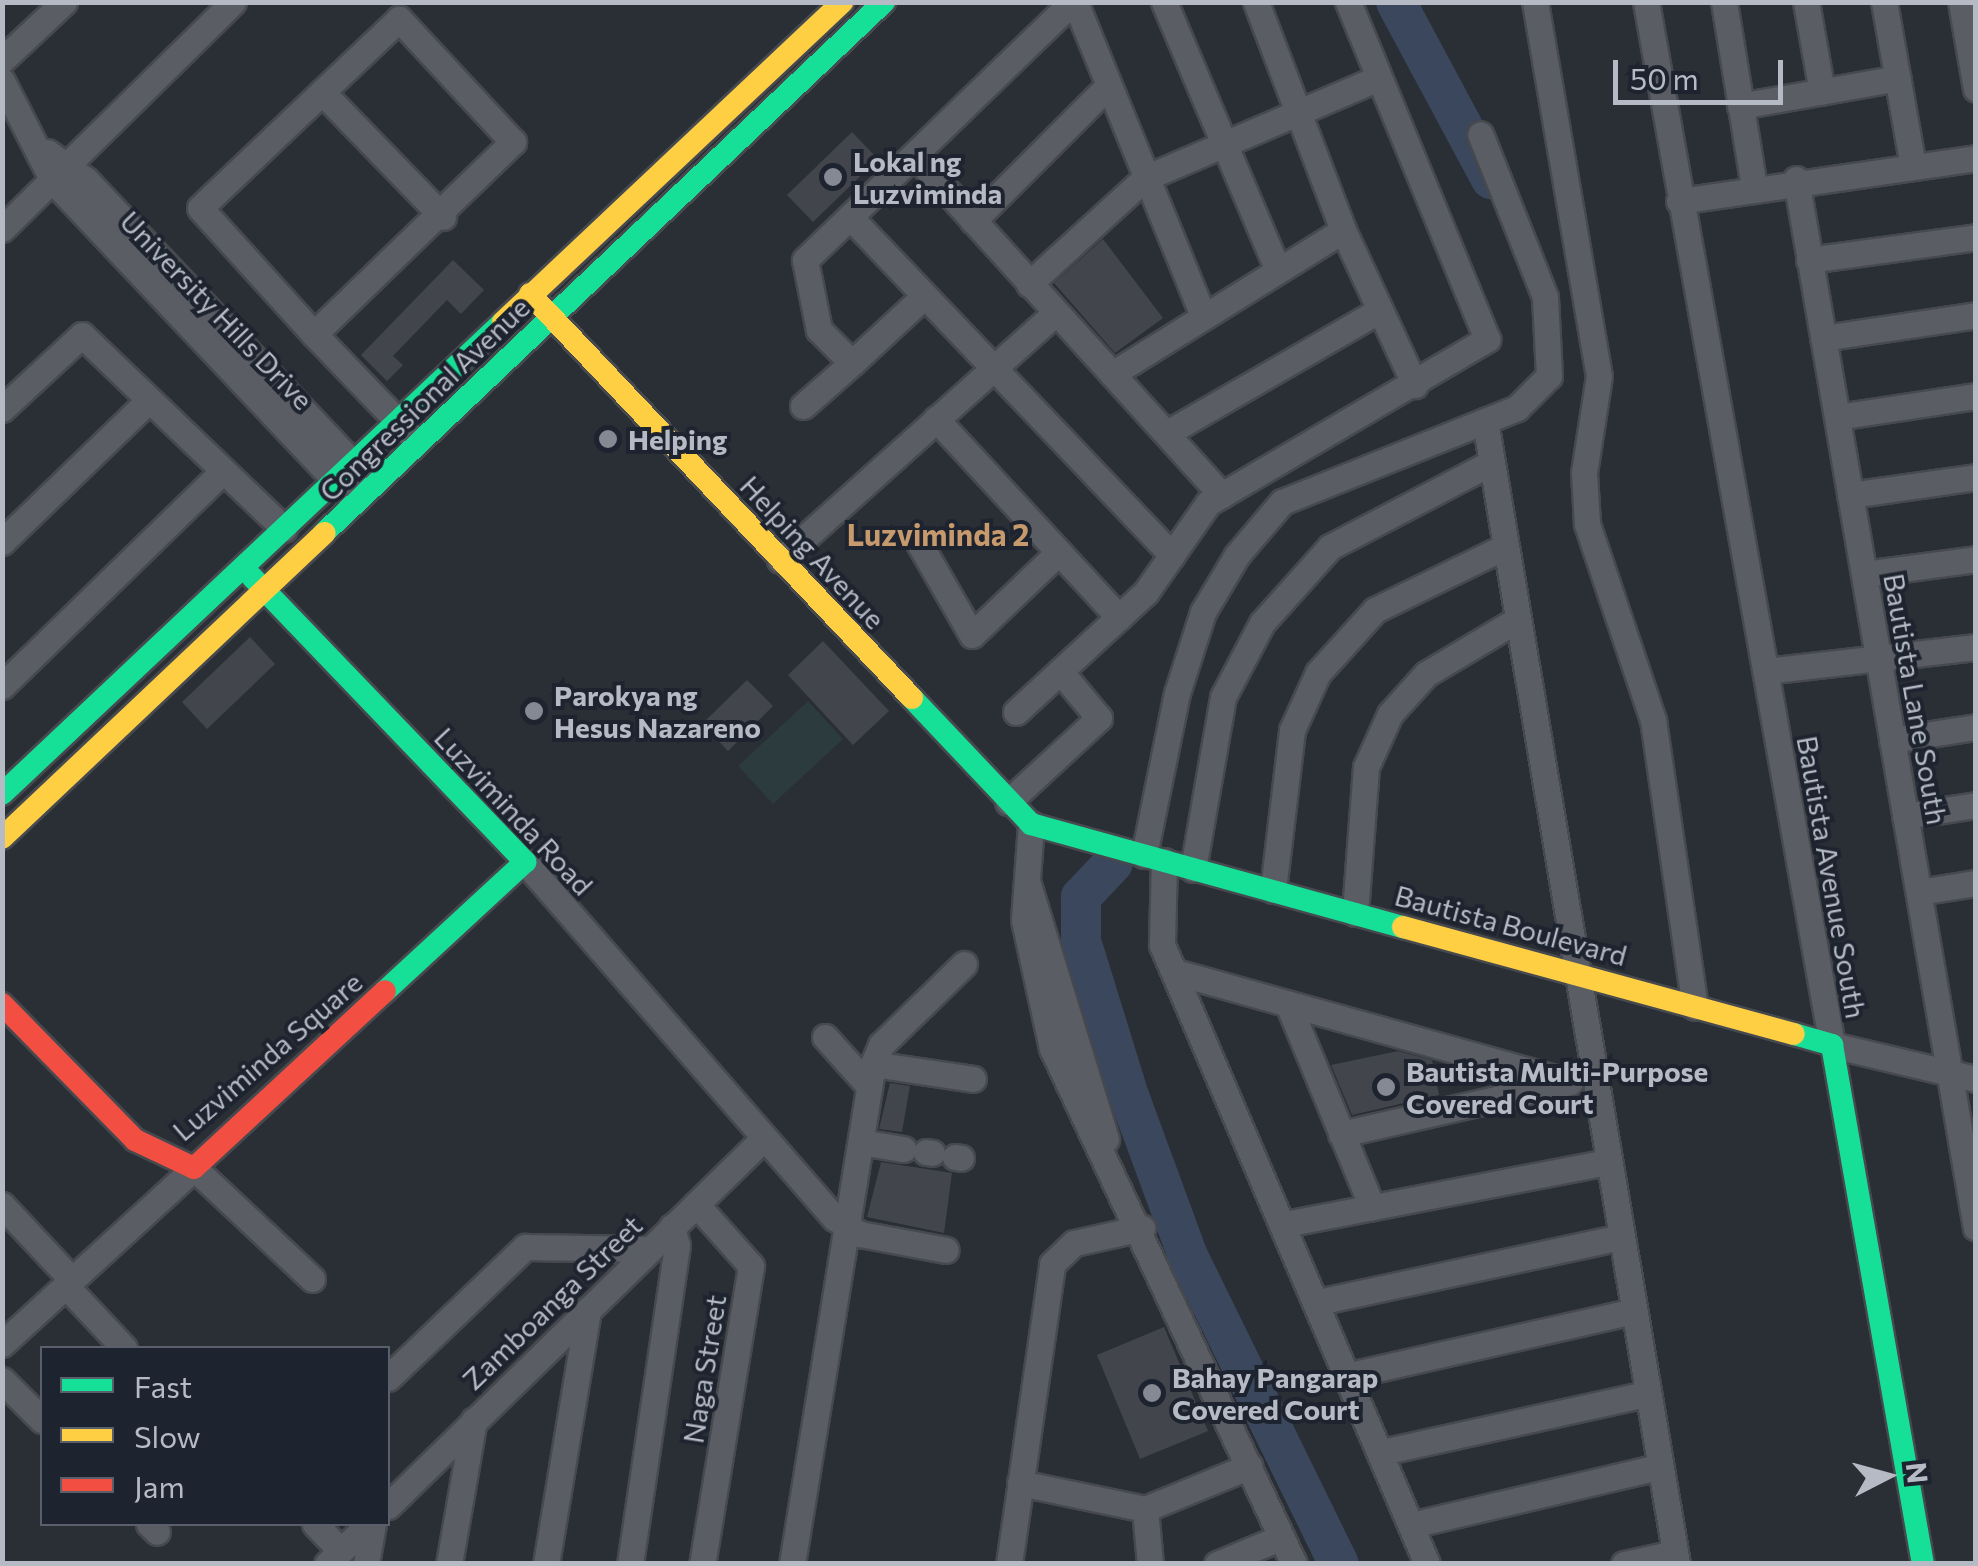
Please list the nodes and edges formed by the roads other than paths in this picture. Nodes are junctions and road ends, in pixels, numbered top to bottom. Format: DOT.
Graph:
graph roads {
  1 [pos="64,2"];
  2 [pos="233,2"];
  3 [pos="842,2"];
  4 [pos="884,2"];
  5 [pos="1074,2"];
  6 [pos="1164,2"];
  7 [pos="1256,2"];
  8 [pos="1348,2"];
  9 [pos="1535,2"];
  10 [pos="1646,2"];
  11 [pos="1724,2"];
  12 [pos="1806,2"];
  13 [pos="1884,2"];
  14 [pos="1961,2"];
  15 [pos="2,60"];
  16 [pos="1898,78"];
  17 [pos="1374,80"];
  18 [pos="2,81"];
  19 [pos="1976,89"];
  20 [pos="1104,90"];
  21 [pos="322,92"];
  22 [pos="1822,92"];
  23 [pos="1740,106"];
  24 [pos="1297,113"];
  25 [pos="1480,134"];
  26 [pos="1226,143"];
  27 [pos="1976,158"];
  28 [pos="918,159"];
  29 [pos="56,166"];
  30 [pos="1913,166"];
  31 [pos="1144,178"];
  32 [pos="1796,180"];
  33 [pos="1754,187"];
  34 [pos="1679,201"];
  35 [pos="443,217"];
  36 [pos="850,217"];
  37 [pos="973,221"];
  38 [pos="2,230"];
  39 [pos="1342,230"];
  40 [pos="1976,237"];
  41 [pos="1809,260"];
  42 [pos="1276,266"];
  43 [pos="1029,284"];
  44 [pos="530,294"];
  45 [pos="924,296"];
  46 [pos="1378,311"];
  47 [pos="1055,313"];
  48 [pos="1202,313"];
  49 [pos="1976,315"];
  50 [pos="553,318"];
  51 [pos="314,334"];
  52 [pos="1823,338"];
  53 [pos="852,363"];
  54 [pos="994,368"];
  55 [pos="1112,374"];
  56 [pos="1415,385"];
  57 [pos="1976,396"];
  58 [pos="149,400"];
  59 [pos="803,406"];
  60 [pos="2,409"];
  61 [pos="1837,417"];
  62 [pos="936,420"];
  63 [pos="1485,421"];
  64 [pos="398,423"];
  65 [pos="1167,433"];
  66 [pos="419,443"];
  67 [pos="1491,463"];
  68 [pos="346,472"];
  69 [pos="221,473"];
  70 [pos="1976,478"];
  71 [pos="1850,494"];
  72 [pos="366,495"];
  73 [pos="1222,495"];
  74 [pos="284,530"];
  75 [pos="2,542"];
  76 [pos="919,543"];
  77 [pos="1504,547"];
  78 [pos="1059,552"];
  79 [pos="1172,555"];
  80 [pos="1976,559"];
  81 [pos="780,560"];
  82 [pos="245,569"];
  83 [pos="1864,574"];
  84 [pos="267,592"];
  85 [pos="1119,616"];
  86 [pos="1515,622"];
  87 [pos="1976,647"];
  88 [pos="1878,661"];
  89 [pos="1766,670"];
  90 [pos="1060,671"];
  91 [pos="2,686"];
  92 [pos="1016,712"];
  93 [pos="1976,727"];
  94 [pos="1892,740"];
  95 [pos="2,794"];
  96 [pos="1008,802"];
  97 [pos="1976,805"];
  98 [pos="1905,816"];
  99 [pos="1031,824"];
  100 [pos="2,838"];
  101 [pos="1154,858"];
  102 [pos="525,862"];
  103 [pos="1193,868"];
  104 [pos="1976,883"];
  105 [pos="1273,890"];
  106 [pos="1919,892"];
  107 [pos="1355,913"];
  108 [pos="964,964"];
  109 [pos="1174,972"];
  110 [pos="1573,973"];
  111 [pos="2,1004"];
  112 [pos="1288,1004"];
  113 [pos="1695,1007"];
  114 [pos="825,1038"];
  115 [pos="1832,1045"];
  116 [pos="1946,1072"];
  117 [pos="871,1075"];
  118 [pos="1976,1078"];
  119 [pos="974,1079"];
  120 [pos="1580,1080"];
  121 [pos="1341,1134"];
  122 [pos="760,1142"];
  123 [pos="861,1142"];
  124 [pos="935,1154"];
  125 [pos="1602,1163"];
  126 [pos="194,1168"];
  127 [pos="696,1204"];
  128 [pos="2,1205"];
  129 [pos="1372,1207"];
  130 [pos="1285,1224"];
  131 [pos="847,1226"];
  132 [pos="672,1227"];
  133 [pos="1142,1228"];
  134 [pos="1976,1228"];
  135 [pos="1616,1238"];
  136 [pos="649,1249"];
  137 [pos="946,1250"];
  138 [pos="312,1279"];
  139 [pos="69,1283"];
  140 [pos="1318,1302"];
  141 [pos="588,1309"];
  142 [pos="1630,1312"];
  143 [pos="2,1344"];
  144 [pos="122,1346"];
  145 [pos="1350,1375"];
  146 [pos="390,1376"];
  147 [pos="2,1380"];
  148 [pos="1645,1394"];
  149 [pos="40,1418"];
  150 [pos="474,1420"];
  151 [pos="1382,1452"];
  152 [pos="1250,1466"];
  153 [pos="1659,1467"];
  154 [pos="1020,1483"];
  155 [pos="390,1504"];
  156 [pos="1145,1509"];
  157 [pos="1411,1525"];
  158 [pos="316,1526"];
  159 [pos="369,1526"];
  160 [pos="371,1526"];
  161 [pos="1282,1537"];
  162 [pos="334,1557"];
  163 [pos="1676,1558"];
  164 [pos="366,1564"];
  165 [pos="450,1564"];
  166 [pos="546,1564"];
  167 [pos="630,1564"];
  168 [pos="702,1564"];
  169 [pos="792,1564"];
  170 [pos="1008,1564"];
  171 [pos="1150,1564"];
  172 [pos="1217,1564"];
  173 [pos="1294,1564"];
  174 [pos="1428,1564"];
  175 [pos="1624,1564"];
  176 [pos="1923,1564"];
  1 -- 15 [label="street"];
  2 -- 29 [label="street"];
  3 -- 44 [label="street, Congressional Avenue"];
  4 -- 50 [label="street, Congressional Avenue"];
  5 -- 20 [label="street"];
  5 -- 28 [label="street"];
  6 -- 26 [label="street"];
  7 -- 24 [label="street"];
  8 -- 17 [label="street"];
  9 -- 113 [label="street"];
  10 -- 34 [label="street, Bautista Avenue South"];
  11 -- 23 [label="street"];
  12 -- 22 [label="street"];
  13 -- 16 [label="street"];
  14 -- 19 [label="street"];
  16 -- 22 [label="street"];
  16 -- 30 [label="street"];
  17 -- 24 [label="street"];
  17 -- 56 [label="street"];
  18 -- 29 [label="street, University Hills Drive"];
  20 -- 31 [label="street"];
  20 -- 37 [label="street"];
  21 -- 35 [label="street"];
  21 -- 35 [label="street"];
  21 -- 51 [label="street"];
  22 -- 23 [label="street"];
  23 -- 33 [label="street"];
  24 -- 26 [label="street"];
  24 -- 39 [label="street"];
  25 -- 63 [label="street"];
  26 -- 31 [label="street"];
  26 -- 42 [label="street"];
  27 -- 30 [label="street"];
  28 -- 36 [label="street"];
  28 -- 37 [label="street"];
  29 -- 38 [label="street"];
  29 -- 68 [label="street, University Hills Drive"];
  30 -- 32 [label="street"];
  31 -- 43 [label="street"];
  31 -- 48 [label="street"];
  32 -- 33 [label="street"];
  32 -- 41 [label="street, Bautista Lane South"];
  33 -- 34 [label="street"];
  34 -- 89 [label="street, Bautista Avenue South"];
  35 -- 51 [label="street"];
  36 -- 45 [label="street"];
  36 -- 53 [label="street"];
  37 -- 43 [label="street"];
  39 -- 42 [label="street"];
  39 -- 46 [label="street"];
  40 -- 41 [label="street"];
  41 -- 52 [label="street, Bautista Lane South"];
  42 -- 48 [label="street"];
  43 -- 47 [label="street"];
  44 -- 50 [label="street"];
  44 -- 64 [label="street, Congressional Avenue"];
  45 -- 53 [label="street"];
  45 -- 54 [label="street"];
  46 -- 56 [label="street"];
  46 -- 65 [label="street"];
  47 -- 54 [label="street"];
  47 -- 55 [label="street"];
  48 -- 55 [label="street"];
  49 -- 52 [label="street"];
  50 -- 66 [label="street, Congressional Avenue"];
  50 -- 81 [label="street, Helping Avenue"];
  51 -- 64 [label="street"];
  52 -- 61 [label="street, Bautista Lane South"];
  53 -- 59 [label="street"];
  54 -- 62 [label="street"];
  54 -- 79 [label="street"];
  55 -- 65 [label="street"];
  56 -- 73 [label="street"];
  57 -- 61 [label="street"];
  58 -- 60 [label="street"];
  58 -- 69 [label="street"];
  58 -- 75 [label="street"];
  61 -- 71 [label="street, Bautista Lane South"];
  62 -- 78 [label="street"];
  62 -- 81 [label="street"];
  63 -- 67 [label="street"];
  63 -- 101 [label="street"];
  64 -- 66 [label="street"];
  64 -- 68 [label="street, Congressional Avenue"];
  65 -- 73 [label="street"];
  66 -- 72 [label="street, Congressional Avenue"];
  67 -- 77 [label="street"];
  67 -- 103 [label="street"];
  68 -- 72 [label="street, University Hills Drive"];
  68 -- 74 [label="street, Congressional Avenue"];
  69 -- 74 [label="street"];
  69 -- 91 [label="street"];
  70 -- 71 [label="street"];
  71 -- 83 [label="street, Bautista Lane South"];
  72 -- 84 [label="street, Congressional Avenue"];
  73 -- 79 [label="street"];
  74 -- 82 [label="street, Congressional Avenue"];
  76 -- 78 [label="street"];
  77 -- 86 [label="street"];
  77 -- 105 [label="street"];
  78 -- 85 [label="street"];
  79 -- 85 [label="street"];
  80 -- 83 [label="street"];
  81 -- 96 [label="street, Helping Avenue"];
  82 -- 84 [label="street, Luzviminda Road"];
  82 -- 95 [label="street, Congressional Avenue"];
  83 -- 88 [label="street, Bautista Lane South"];
  84 -- 100 [label="street, Congressional Avenue"];
  84 -- 102 [label="street, Luzviminda Road"];
  85 -- 90 [label="street"];
  86 -- 107 [label="street"];
  86 -- 110 [label="street"];
  87 -- 88 [label="street"];
  88 -- 89 [label="street"];
  88 -- 94 [label="street, Bautista Lane South"];
  89 -- 115 [label="street, Bautista Avenue South"];
  90 -- 92 [label="street"];
  90 -- 96 [label="street"];
  93 -- 94 [label="street"];
  94 -- 98 [label="street, Bautista Lane South"];
  96 -- 99 [label="street, Helping Avenue"];
  97 -- 98 [label="street"];
  98 -- 106 [label="street, Bautista Lane South"];
  99 -- 101 [label="street, Bautista Boulevard"];
  99 -- 133 [label="street"];
  101 -- 103 [label="street, Bautista Boulevard"];
  101 -- 109 [label="street"];
  102 -- 122 [label="street, Luzviminda Road"];
  102 -- 126 [label="street, Luzviminda Square"];
  103 -- 105 [label="street, Bautista Boulevard"];
  104 -- 106 [label="street"];
  105 -- 107 [label="street, Bautista Boulevard"];
  106 -- 116 [label="street, Bautista Lane South"];
  107 -- 110 [label="street, Bautista Boulevard"];
  108 -- 117 [label="street"];
  109 -- 112 [label="street"];
  109 -- 130 [label="street"];
  110 -- 113 [label="street, Bautista Boulevard"];
  110 -- 120 [label="street"];
  111 -- 126 [label="street, Luzviminda Square"];
  112 -- 120 [label="street"];
  112 -- 121 [label="street"];
  113 -- 115 [label="street, Bautista Boulevard"];
  114 -- 117 [label="street"];
  115 -- 116 [label="street, Bautista Boulevard"];
  115 -- 176 [label="street, Bautista Avenue South"];
  116 -- 118 [label="street, Bautista Boulevard"];
  116 -- 134 [label="street, Bautista Lane South"];
  117 -- 119 [label="street"];
  117 -- 123 [label="street"];
  120 -- 121 [label="street"];
  120 -- 125 [label="street"];
  121 -- 129 [label="street"];
  122 -- 127 [label="street, Zamboanga Street"];
  122 -- 131 [label="street, Luzviminda Road"];
  123 -- 124 [label="street"];
  123 -- 131 [label="street"];
  125 -- 129 [label="street"];
  125 -- 135 [label="street"];
  126 -- 138 [label="street"];
  126 -- 139 [label="street"];
  127 -- 132 [label="street, Zamboanga Street"];
  127 -- 168 [label="street, Naga Street"];
  128 -- 139 [label="street"];
  129 -- 130 [label="street"];
  130 -- 140 [label="street"];
  131 -- 137 [label="street"];
  131 -- 169 [label="street"];
  132 -- 136 [label="street, Zamboanga Street"];
  132 -- 167 [label="street"];
  133 -- 152 [label="street"];
  133 -- 154 [label="street"];
  135 -- 140 [label="street"];
  135 -- 142 [label="street"];
  136 -- 141 [label="street, Zamboanga Street"];
  136 -- 146 [label="street"];
  139 -- 143 [label="street"];
  139 -- 144 [label="street"];
  140 -- 145 [label="street"];
  141 -- 150 [label="street, Zamboanga Street"];
  141 -- 166 [label="street"];
  142 -- 145 [label="street"];
  142 -- 148 [label="street"];
  145 -- 151 [label="street"];
  147 -- 149 [label="street"];
  148 -- 151 [label="street"];
  148 -- 153 [label="street"];
  150 -- 155 [label="street, Zamboanga Street"];
  150 -- 165 [label="street"];
  151 -- 157 [label="street"];
  152 -- 156 [label="street"];
  152 -- 161 [label="street"];
  153 -- 157 [label="street"];
  153 -- 163 [label="street"];
  154 -- 156 [label="street"];
  154 -- 170 [label="street"];
  156 -- 171 [label="street"];
  157 -- 174 [label="street"];
  158 -- 162 [label="street"];
  159 -- 162 [label="street"];
  160 -- 164 [label="street"];
  161 -- 172 [label="street"];
  161 -- 173 [label="street"];
  163 -- 175 [label="street"];
}
